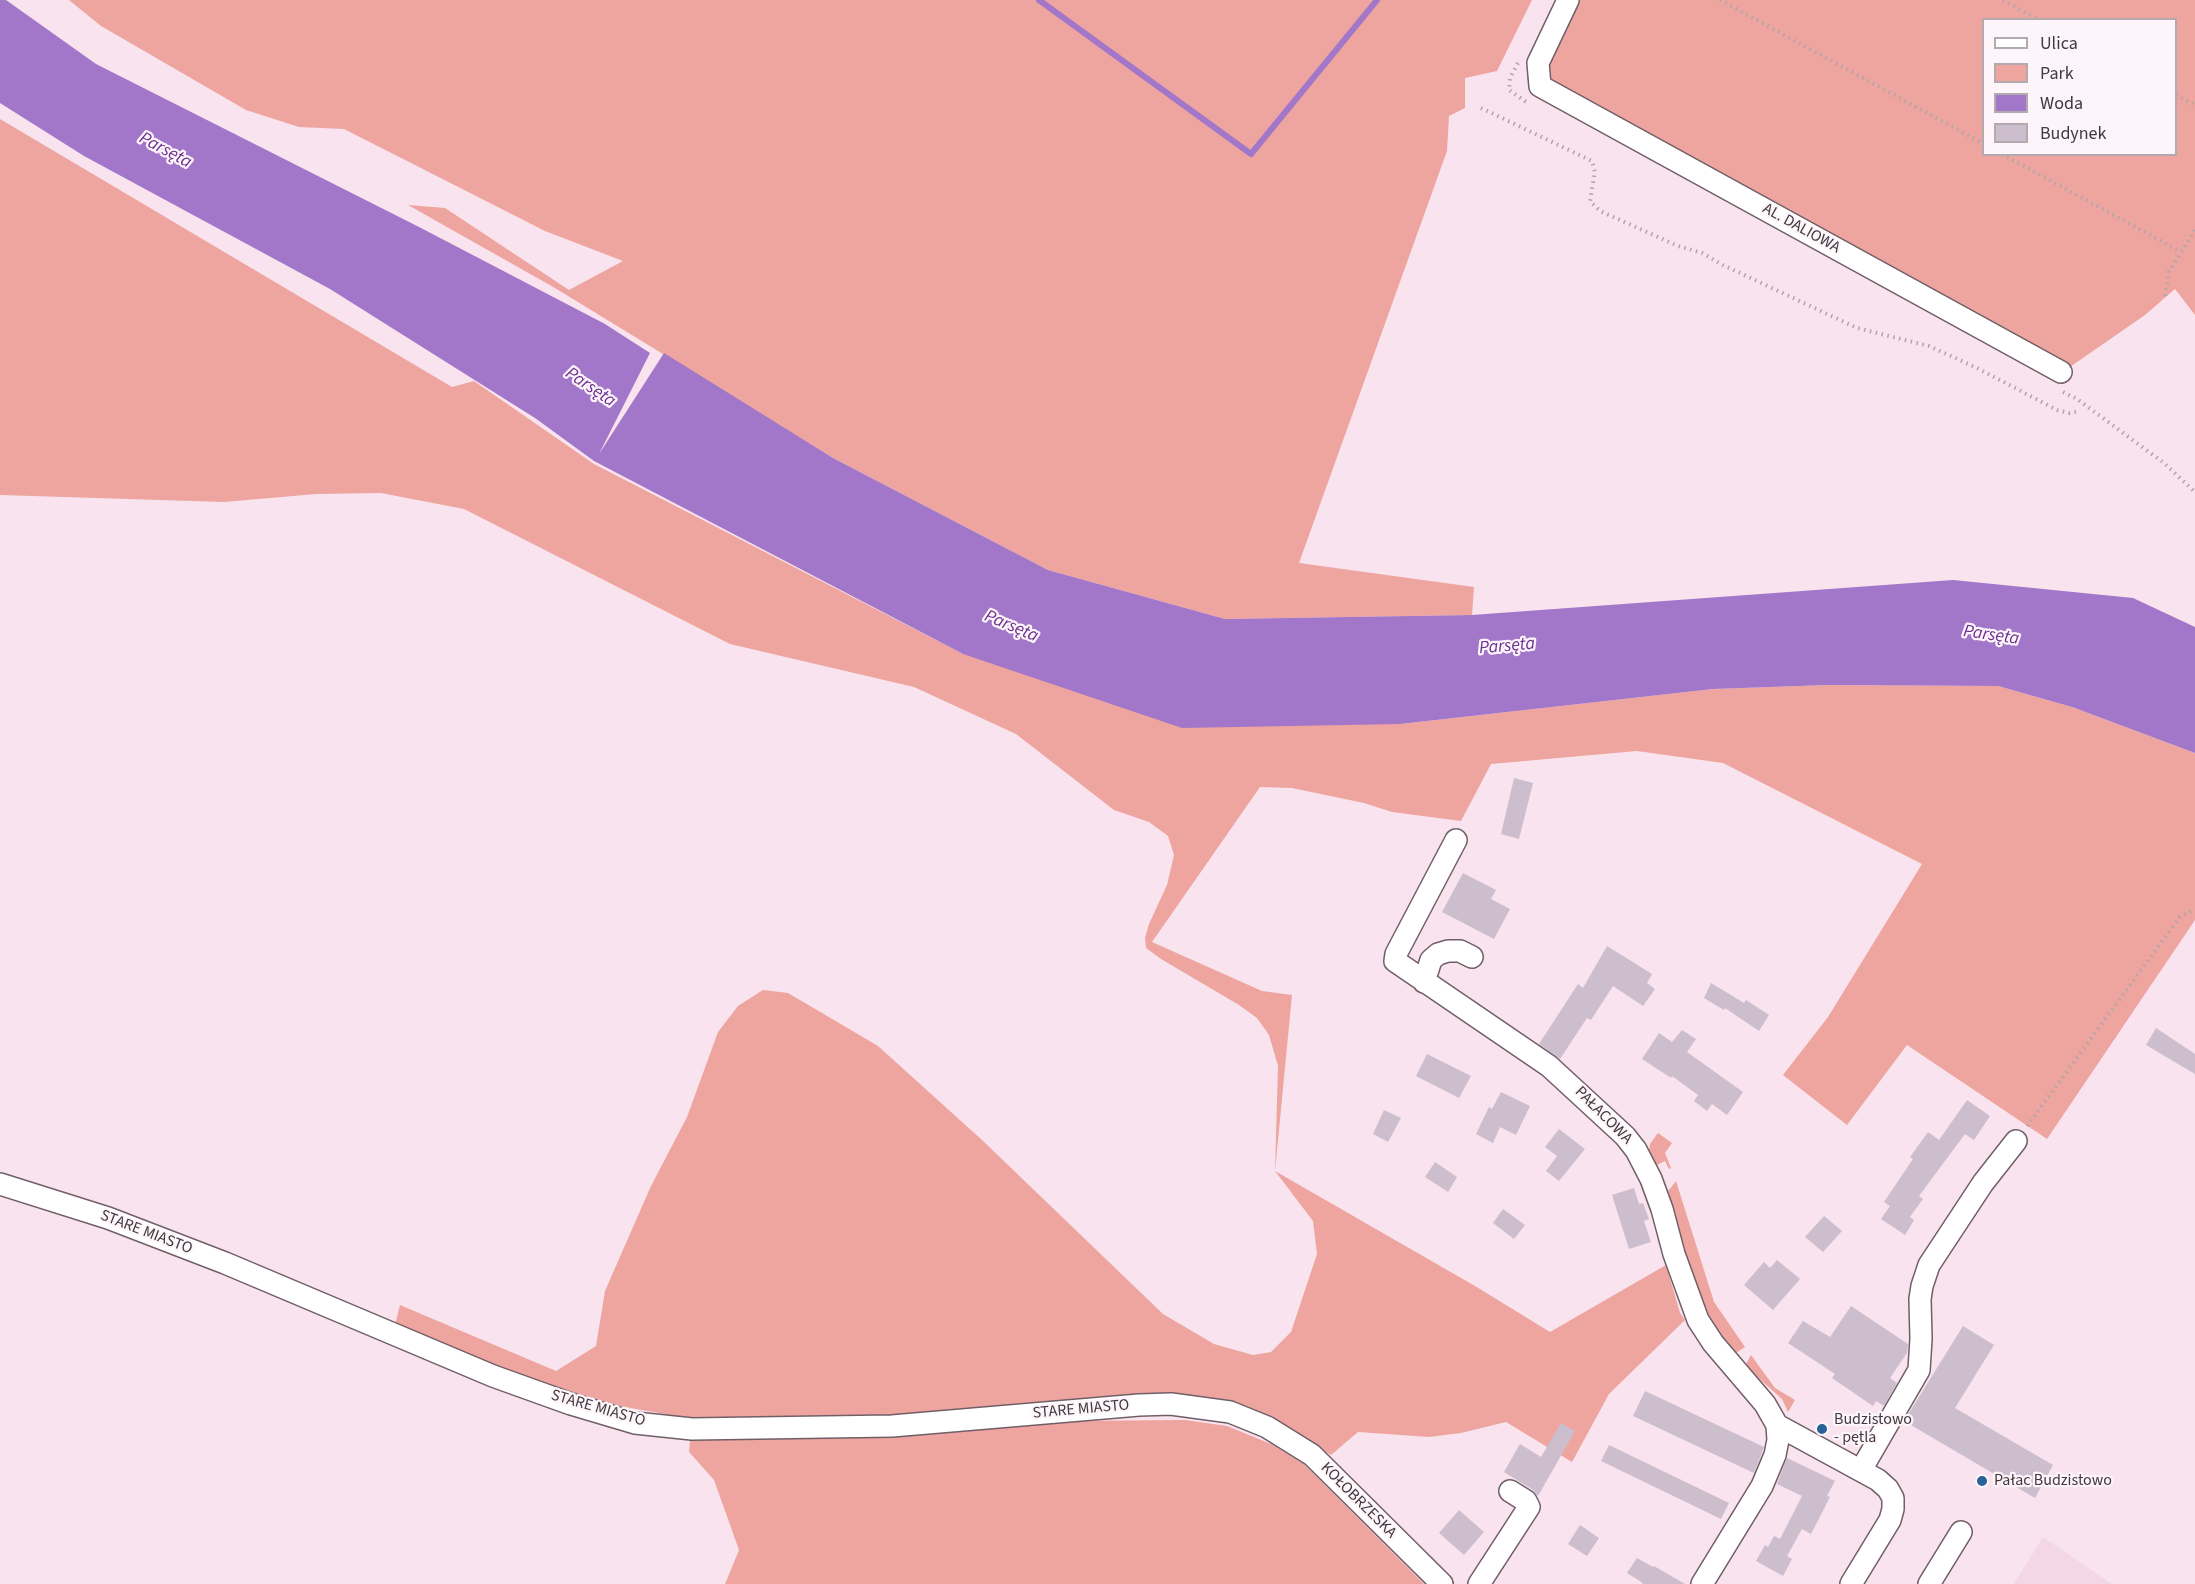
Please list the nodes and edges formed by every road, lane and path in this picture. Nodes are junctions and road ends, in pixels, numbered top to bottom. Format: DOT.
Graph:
graph roads {
  1 [pos="1568,0"];
  2 [pos="1720,0"];
  3 [pos="2003,0"];
  4 [pos="2034,18"];
  5 [pos="2177,96"];
  6 [pos="2195,105"];
  7 [pos="1480,108"];
  8 [pos="1982,143"];
  9 [pos="2006,156"];
  10 [pos="2195,230"];
  11 [pos="2181,252"];
  12 [pos="2165,296"];
  13 [pos="2061,372"];
  14 [pos="2080,411"];
  15 [pos="1456,840"];
  16 [pos="2195,909"];
  17 [pos="1472,957"];
  18 [pos="1424,982"];
  19 [pos="2016,1141"];
  20 [pos="0,1184"];
  21 [pos="1777,1425"];
  22 [pos="1266,1427"];
  23 [pos="1861,1470"];
  24 [pos="1510,1491"];
  25 [pos="1961,1532"];
  26 [pos="1442,1584"];
  27 [pos="1479,1584"];
  28 [pos="1702,1584"];
  29 [pos="1851,1584"];
  30 [pos="1929,1584"];
  1 -- 13 [label="street, AL. DALIOWA"];
  2 -- 8 [label="path"];
  3 -- 4 [label="path"];
  5 -- 6 [label="path"];
  7 -- 14 [label="path"];
  9 -- 11 [label="path"];
  10 -- 11 [label="path"];
  11 -- 12 [label="path"];
  15 -- 18 [label="street, PAŁACOWA"];
  16 -- 19 [label="path"];
  17 -- 18 [label="street"];
  18 -- 21 [label="street, PAŁACOWA"];
  19 -- 23 [label="street"];
  20 -- 22 [label="street, STARE MIASTO"];
  21 -- 23 [label="street"];
  21 -- 28 [label="street"];
  22 -- 26 [label="street, KOŁOBRZESKA"];
  23 -- 29 [label="street"];
  24 -- 27 [label="street"];
  25 -- 30 [label="street"];
}
